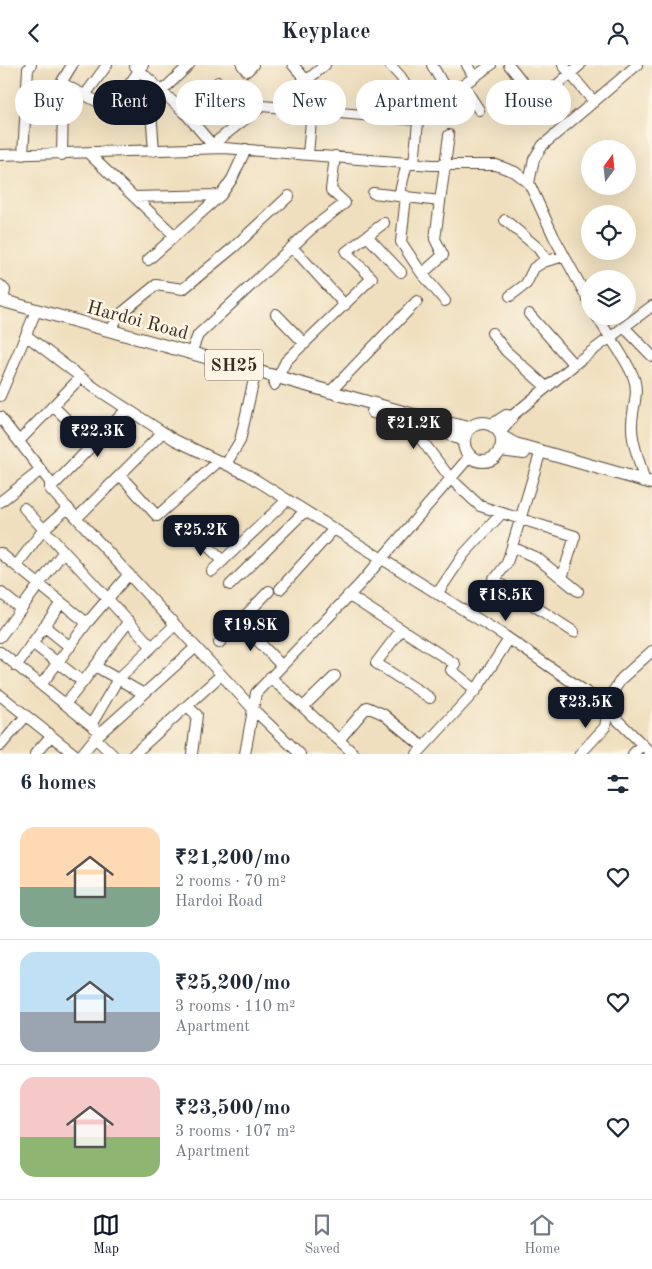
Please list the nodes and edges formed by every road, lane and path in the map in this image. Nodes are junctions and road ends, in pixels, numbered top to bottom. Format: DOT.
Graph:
graph roads {
  1 [pos="30,65"];
  2 [pos="72,65"];
  3 [pos="106,65"];
  4 [pos="189,65"];
  5 [pos="242,65"];
  6 [pos="254,65"];
  7 [pos="293,65"];
  8 [pos="325,65"];
  9 [pos="390,65"];
  10 [pos="432,65"];
  11 [pos="467,65"];
  12 [pos="491,65"];
  13 [pos="509,65"];
  14 [pos="564,65"];
  15 [pos="580,65"];
  16 [pos="637,65"];
  17 [pos="138,66"];
  18 [pos="571,74"];
  19 [pos="474,77"];
  20 [pos="151,80"];
  21 [pos="305,80"];
  22 [pos="307,80"];
  23 [pos="403,80"];
  24 [pos="440,80"];
  25 [pos="470,80"];
  26 [pos="521,80"];
  27 [pos="563,80"];
  28 [pos="166,87"];
  29 [pos="85,95"];
  30 [pos="166,95"];
  31 [pos="594,101"];
  32 [pos="176,104"];
  33 [pos="476,105"];
  34 [pos="273,107"];
  35 [pos="479,110"];
  36 [pos="63,125"];
  37 [pos="152,125"];
  38 [pos="195,125"];
  39 [pos="311,125"];
  40 [pos="418,125"];
  41 [pos="449,135"];
  42 [pos="215,148"];
  43 [pos="246,149"];
  44 [pos="154,151"];
  45 [pos="89,154"];
  46 [pos="308,154"];
  47 [pos="0,155"];
  48 [pos="23,155"];
  49 [pos="62,155"];
  50 [pos="335,156"];
  51 [pos="534,159"];
  52 [pos="411,163"];
  53 [pos="445,165"];
  54 [pos="515,172"];
  55 [pos="529,183"];
  56 [pos="373,193"];
  57 [pos="221,195"];
  58 [pos="289,196"];
  59 [pos="403,196"];
  60 [pos="134,197"];
  61 [pos="440,201"];
  62 [pos="505,220"];
  63 [pos="384,223"];
  64 [pos="174,236"];
  65 [pos="367,236"];
  66 [pos="292,247"];
  67 [pos="565,256"];
  68 [pos="148,260"];
  69 [pos="547,261"];
  70 [pos="401,271"];
  71 [pos="422,274"];
  72 [pos="0,285"];
  73 [pos="581,286"];
  74 [pos="510,296"];
  75 [pos="417,301"];
  76 [pos="445,301"];
  77 [pos="1,304"];
  78 [pos="344,305"];
  79 [pos="652,306"];
  80 [pos="530,314"];
  81 [pos="35,315"];
  82 [pos="276,315"];
  83 [pos="602,325"];
  84 [pos="624,327"];
  85 [pos="110,331"];
  86 [pos="492,333"];
  87 [pos="26,336"];
  88 [pos="609,338"];
  89 [pos="305,344"];
  90 [pos="191,353"];
  91 [pos="652,357"];
  92 [pos="574,365"];
  93 [pos="81,377"];
  94 [pos="254,379"];
  95 [pos="276,381"];
  96 [pos="546,387"];
  97 [pos="330,392"];
  98 [pos="0,396"];
  99 [pos="53,406"];
  100 [pos="128,409"];
  101 [pos="409,418"];
  102 [pos="2,423"];
  103 [pos="470,427"];
  104 [pos="497,431"];
  105 [pos="162,433"];
  106 [pos="463,440"];
  107 [pos="19,441"];
  108 [pos="93,445"];
  109 [pos="500,450"];
  110 [pos="470,456"];
  111 [pos="539,457"];
  112 [pos="222,463"];
  113 [pos="41,470"];
  114 [pos="120,475"];
  115 [pos="450,479"];
  116 [pos="649,484"];
  117 [pos="50,489"];
  118 [pos="287,500"];
  119 [pos="0,501"];
  120 [pos="24,508"];
  121 [pos="68,508"];
  122 [pos="305,511"];
  123 [pos="502,513"];
  124 [pos="77,518"];
  125 [pos="521,519"];
  126 [pos="44,529"];
  127 [pos="334,530"];
  128 [pos="196,535"];
  129 [pos="512,547"];
  130 [pos="64,551"];
  131 [pos="0,553"];
  132 [pos="381,560"];
  133 [pos="223,561"];
  134 [pos="16,566"];
  135 [pos="212,571"];
  136 [pos="128,574"];
  137 [pos="562,577"];
  138 [pos="493,579"];
  139 [pos="39,584"];
  140 [pos="230,585"];
  141 [pos="280,589"];
  142 [pos="269,591"];
  143 [pos="578,591"];
  144 [pos="0,592"];
  145 [pos="437,594"];
  146 [pos="348,595"];
  147 [pos="108,599"];
  148 [pos="61,603"];
  149 [pos="21,609"];
  150 [pos="470,614"];
  151 [pos="128,621"];
  152 [pos="240,622"];
  153 [pos="87,623"];
  154 [pos="175,625"];
  155 [pos="44,626"];
  156 [pos="401,630"];
  157 [pos="574,631"];
  158 [pos="0,637"];
  159 [pos="509,639"];
  160 [pos="32,643"];
  161 [pos="219,643"];
  162 [pos="70,647"];
  163 [pos="152,647"];
  164 [pos="196,647"];
  165 [pos="652,651"];
  166 [pos="0,652"];
  167 [pos="58,664"];
  168 [pos="16,665"];
  169 [pos="95,665"];
  170 [pos="281,665"];
  171 [pos="221,675"];
  172 [pos="335,676"];
  173 [pos="270,677"];
  174 [pos="118,679"];
  175 [pos="83,682"];
  176 [pos="41,685"];
  177 [pos="476,690"];
  178 [pos="144,694"];
  179 [pos="0,695"];
  180 [pos="430,698"];
  181 [pos="65,704"];
  182 [pos="187,706"];
  183 [pos="303,707"];
  184 [pos="253,709"];
  185 [pos="608,712"];
  186 [pos="26,716"];
  187 [pos="91,725"];
  188 [pos="51,736"];
  189 [pos="98,736"];
  190 [pos="339,740"];
  191 [pos="0,746"];
  192 [pos="648,747"];
  193 [pos="420,751"];
  194 [pos="141,752"];
  195 [pos="35,754"];
  196 [pos="74,754"];
  197 [pos="82,754"];
  198 [pos="112,754"];
  199 [pos="192,754"];
  200 [pos="245,754"];
  201 [pos="300,754"];
  202 [pos="354,754"];
  203 [pos="580,754"];
  204 [pos="633,754"];
  1 -- 48 [label="street"];
  2 -- 29 [label="street"];
  3 -- 29 [label="street"];
  4 -- 28 [label="street"];
  5 -- 6 [label="street"];
  7 -- 21 [label="street"];
  8 -- 22 [label="street"];
  9 -- 23 [label="street"];
  10 -- 24 [label="street"];
  11 -- 19 [label="street"];
  12 -- 19 [label="street"];
  13 -- 26 [label="street"];
  14 -- 18 [label="street"];
  15 -- 18 [label="street"];
  16 -- 31 [label="street"];
  17 -- 20 [label="street"];
  17 -- 29 [label="street"];
  18 -- 27 [label="street"];
  18 -- 31 [label="street"];
  19 -- 25 [label="street"];
  30 -- 32 [label="street"];
  31 -- 51 [label="street"];
  33 -- 35 [label="street"];
  34 -- 42 [label="street"];
  36 -- 49 [label="street"];
  37 -- 44 [label="street"];
  38 -- 42 [label="street"];
  39 -- 46 [label="street"];
  40 -- 52 [label="street"];
  41 -- 53 [label="street"];
  42 -- 43 [label="street"];
  42 -- 44 [label="street"];
  43 -- 46 [label="street"];
  43 -- 57 [label="street"];
  44 -- 45 [label="street"];
  45 -- 49 [label="street"];
  45 -- 60 [label="street"];
  46 -- 50 [label="street"];
  47 -- 48 [label="street"];
  48 -- 49 [label="street"];
  50 -- 52 [label="street"];
  50 -- 66 [label="street"];
  51 -- 54 [label="street"];
  51 -- 55 [label="street"];
  52 -- 53 [label="street"];
  52 -- 59 [label="street"];
  53 -- 54 [label="street"];
  53 -- 61 [label="street"];
  54 -- 55 [label="street"];
  55 -- 67 [label="street"];
  56 -- 59 [label="street"];
  57 -- 60 [label="street"];
  57 -- 64 [label="street"];
  58 -- 85 [label="street"];
  59 -- 61 [label="street"];
  59 -- 71 [label="street"];
  60 -- 64 [label="street"];
  61 -- 71 [label="street"];
  62 -- 69 [label="street"];
  63 -- 65 [label="street"];
  64 -- 68 [label="street"];
  65 -- 70 [label="street"];
  65 -- 78 [label="street"];
  66 -- 78 [label="street"];
  66 -- 90 [label="street"];
  67 -- 69 [label="street"];
  67 -- 73 [label="street"];
  69 -- 74 [label="street"];
  71 -- 76 [label="street"];
  72 -- 77 [label="street"];
  75 -- 97 [label="street"];
  77 -- 81 [label="main road, Hardoi Road / SH25"];
  78 -- 89 [label="street"];
  79 -- 84 [label="street"];
  80 -- 92 [label="street"];
  81 -- 85 [label="main road, Hardoi Road / SH25"];
  81 -- 87 [label="street"];
  81 -- 94 [label="main road, Hardoi Road / SH25"];
  82 -- 89 [label="street"];
  83 -- 88 [label="street"];
  84 -- 88 [label="street"];
  84 -- 91 [label="street"];
  85 -- 90 [label="main road, Hardoi Road / SH25"];
  86 -- 96 [label="street"];
  87 -- 93 [label="street"];
  87 -- 98 [label="street"];
  88 -- 92 [label="street"];
  88 -- 116 [label="street"];
  89 -- 95 [label="street"];
  90 -- 95 [label="main road, Hardoi Road / SH25"];
  92 -- 96 [label="street"];
  93 -- 99 [label="street"];
  93 -- 100 [label="street"];
  94 -- 95 [label="main road, Hardoi Road / SH25"];
  94 -- 112 [label="street"];
  95 -- 97 [label="main road, Hardoi Road / SH25"];
  95 -- 101 [label="main road, Hardoi Road / SH25"];
  96 -- 104 [label="street"];
  97 -- 101 [label="main road, Hardoi Road / SH25"];
  99 -- 107 [label="street"];
  99 -- 108 [label="street"];
  100 -- 105 [label="street"];
  100 -- 108 [label="street"];
  101 -- 103 [label="main road, Hardoi Road / SH25"];
  101 -- 106 [label="main road, Hardoi Road / SH25"];
  101 -- 115 [label="street"];
  102 -- 107 [label="street"];
  103 -- 104 [label="main road, SH25"];
  103 -- 106 [label="main road"];
  104 -- 109 [label="main road"];
  104 -- 116 [label="main road"];
  105 -- 112 [label="street"];
  105 -- 114 [label="street"];
  106 -- 110 [label="main road"];
  107 -- 113 [label="street"];
  108 -- 117 [label="street"];
  109 -- 110 [label="main road"];
  109 -- 111 [label="main road"];
  110 -- 115 [label="street"];
  111 -- 116 [label="main road"];
  111 -- 125 [label="street"];
  112 -- 114 [label="street"];
  112 -- 118 [label="street"];
  113 -- 117 [label="street"];
  113 -- 119 [label="street"];
  114 -- 124 [label="street"];
  115 -- 123 [label="street"];
  115 -- 132 [label="street"];
  117 -- 121 [label="street"];
  118 -- 122 [label="street"];
  118 -- 133 [label="street"];
  120 -- 126 [label="street"];
  121 -- 124 [label="street"];
  121 -- 126 [label="street"];
  122 -- 127 [label="street"];
  122 -- 140 [label="street"];
  123 -- 125 [label="street"];
  123 -- 145 [label="street"];
  124 -- 136 [label="street"];
  125 -- 129 [label="street"];
  125 -- 137 [label="street"];
  126 -- 130 [label="street"];
  126 -- 134 [label="street"];
  127 -- 132 [label="street"];
  127 -- 141 [label="street"];
  128 -- 133 [label="street"];
  129 -- 137 [label="street"];
  129 -- 138 [label="street"];
  130 -- 139 [label="street"];
  130 -- 147 [label="street"];
  131 -- 134 [label="street"];
  132 -- 145 [label="street"];
  132 -- 146 [label="street"];
  133 -- 135 [label="street"];
  134 -- 139 [label="street"];
  136 -- 147 [label="street"];
  136 -- 154 [label="street"];
  137 -- 143 [label="street"];
  138 -- 150 [label="street"];
  138 -- 157 [label="street"];
  139 -- 148 [label="street"];
  139 -- 149 [label="street"];
  142 -- 152 [label="street"];
  144 -- 149 [label="street"];
  145 -- 150 [label="street"];
  146 -- 156 [label="street"];
  146 -- 170 [label="street"];
  147 -- 151 [label="street"];
  147 -- 153 [label="street"];
  148 -- 153 [label="street"];
  148 -- 155 [label="street"];
  149 -- 158 [label="street"];
  150 -- 159 [label="street"];
  151 -- 163 [label="street"];
  151 -- 169 [label="street"];
  152 -- 161 [label="street"];
  152 -- 170 [label="street"];
  153 -- 162 [label="street"];
  154 -- 163 [label="street"];
  154 -- 164 [label="street"];
  155 -- 160 [label="street"];
  155 -- 162 [label="street"];
  156 -- 177 [label="street"];
  156 -- 180 [label="street"];
  159 -- 177 [label="street"];
  159 -- 185 [label="street"];
  160 -- 167 [label="street"];
  160 -- 168 [label="street"];
  162 -- 167 [label="street"];
  163 -- 174 [label="street"];
  164 -- 171 [label="street"];
  164 -- 178 [label="street"];
  165 -- 185 [label="street"];
  166 -- 168 [label="street"];
  167 -- 175 [label="street"];
  167 -- 176 [label="street"];
  168 -- 176 [label="street"];
  169 -- 174 [label="street"];
  169 -- 175 [label="street"];
  170 -- 173 [label="street"];
  171 -- 182 [label="street"];
  171 -- 184 [label="street"];
  172 -- 183 [label="street"];
  173 -- 183 [label="street"];
  173 -- 184 [label="street"];
  174 -- 178 [label="street"];
  174 -- 187 [label="street"];
  175 -- 181 [label="street"];
  176 -- 181 [label="street"];
  177 -- 193 [label="street"];
  178 -- 189 [label="street"];
  179 -- 186 [label="street"];
  181 -- 187 [label="street"];
  182 -- 194 [label="street"];
  182 -- 199 [label="street"];
  183 -- 190 [label="street"];
  184 -- 200 [label="street"];
  184 -- 201 [label="street"];
  185 -- 192 [label="street"];
  185 -- 203 [label="street"];
  186 -- 188 [label="street"];
  186 -- 191 [label="street"];
  187 -- 189 [label="street"];
  188 -- 195 [label="street"];
  188 -- 196 [label="street"];
  189 -- 197 [label="street"];
  189 -- 198 [label="street"];
  190 -- 193 [label="street"];
  190 -- 202 [label="street"];
  192 -- 204 [label="street"];
}
